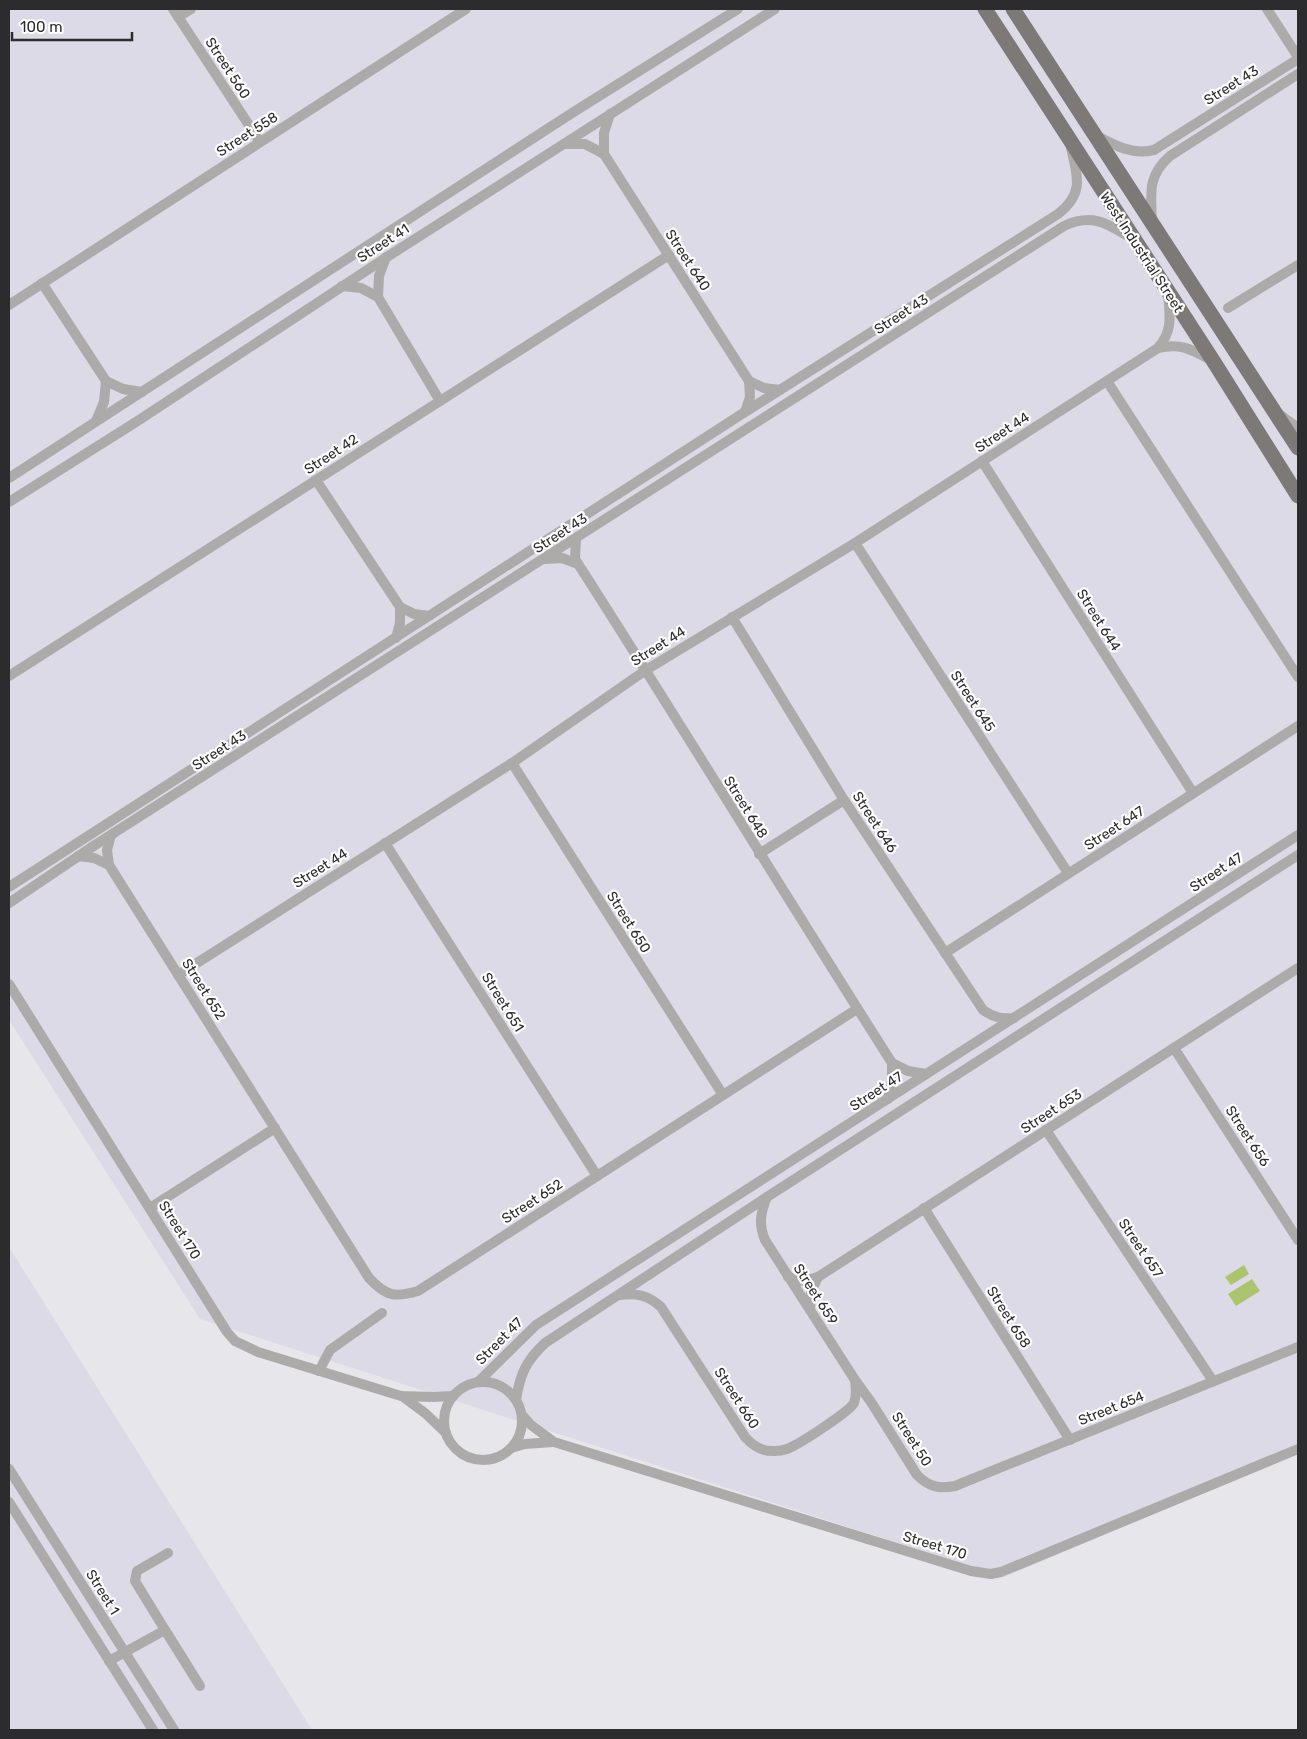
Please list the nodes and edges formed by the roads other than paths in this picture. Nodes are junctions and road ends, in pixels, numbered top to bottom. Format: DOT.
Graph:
graph roads {
  1 [pos="191,9"];
  2 [pos="466,9"];
  3 [pos="738,9"];
  4 [pos="775,9"];
  5 [pos="985,9"];
  6 [pos="1014,9"];
  7 [pos="1267,9"];
  8 [pos="176,13"];
  9 [pos="1298,58"];
  10 [pos="1298,74"];
  11 [pos="610,114"];
  12 [pos="1096,136"];
  13 [pos="260,142"];
  14 [pos="1070,142"];
  15 [pos="563,144"];
  16 [pos="604,154"];
  17 [pos="1152,221"];
  18 [pos="1133,239"];
  19 [pos="668,255"];
  20 [pos="386,257"];
  21 [pos="1298,265"];
  22 [pos="42,283"];
  23 [pos="342,286"];
  24 [pos="1168,291"];
  25 [pos="378,297"];
  26 [pos="9,305"];
  27 [pos="1228,308"];
  28 [pos="1158,348"];
  29 [pos="1214,362"];
  30 [pos="106,381"];
  31 [pos="1106,381"];
  32 [pos="749,382"];
  33 [pos="780,390"];
  34 [pos="142,392"];
  35 [pos="440,401"];
  36 [pos="1273,410"];
  37 [pos="745,412"];
  38 [pos="96,422"];
  39 [pos="1298,428"];
  40 [pos="1298,448"];
  41 [pos="982,462"];
  42 [pos="9,478"];
  43 [pos="316,480"];
  44 [pos="1298,496"];
  45 [pos="9,502"];
  46 [pos="576,539"];
  47 [pos="855,543"];
  48 [pos="545,559"];
  49 [pos="578,564"];
  50 [pos="400,607"];
  51 [pos="429,616"];
  52 [pos="732,617"];
  53 [pos="396,638"];
  54 [pos="646,670"];
  55 [pos="9,676"];
  56 [pos="1298,677"];
  57 [pos="1298,726"];
  58 [pos="512,763"];
  59 [pos="1193,793"];
  60 [pos="844,800"];
  61 [pos="111,835"];
  62 [pos="1298,835"];
  63 [pos="385,843"];
  64 [pos="759,854"];
  65 [pos="78,856"];
  66 [pos="1298,856"];
  67 [pos="109,865"];
  68 [pos="1068,873"];
  69 [pos="9,887"];
  70 [pos="9,903"];
  71 [pos="945,953"];
  72 [pos="1298,968"];
  73 [pos="178,975"];
  74 [pos="9,984"];
  75 [pos="857,1009"];
  76 [pos="1015,1018"];
  77 [pos="1174,1048"];
  78 [pos="892,1063"];
  79 [pos="926,1074"];
  80 [pos="723,1095"];
  81 [pos="888,1099"];
  82 [pos="275,1128"];
  83 [pos="1046,1130"];
  84 [pos="597,1176"];
  85 [pos="767,1196"];
  86 [pos="150,1208"];
  87 [pos="924,1208"];
  88 [pos="1298,1240"];
  89 [pos="788,1277"];
  90 [pos="818,1277"];
  91 [pos="618,1295"];
  92 [pos="810,1309"];
  93 [pos="382,1313"];
  94 [pos="1298,1347"];
  95 [pos="320,1371"];
  96 [pos="855,1380"];
  97 [pos="1213,1381"];
  98 [pos="478,1382"];
  99 [pos="401,1396"];
  100 [pos="452,1396"];
  101 [pos="516,1400"];
  102 [pos="872,1402"];
  103 [pos="853,1404"];
  104 [pos="522,1415"];
  105 [pos="446,1433"];
  106 [pos="1070,1440"];
  107 [pos="554,1442"];
  108 [pos="511,1448"];
  109 [pos="1298,1449"];
  110 [pos="9,1469"];
  111 [pos="9,1502"];
  112 [pos="168,1553"];
  113 [pos="165,1630"];
  114 [pos="124,1652"];
  115 [pos="109,1661"];
  116 [pos="200,1686"];
  117 [pos="152,1730"];
  118 [pos="174,1730"];
  1 -- 8 [label="street"];
  2 -- 13 [label="street, Street 558"];
  3 -- 34 [label="street, Street 41"];
  4 -- 11 [label="street, Street 41"];
  5 -- 14 [label="main road, West Industrial Street"];
  6 -- 12 [label="main road, West Industrial Street"];
  7 -- 9 [label="street"];
  8 -- 13 [label="street, Street 560"];
  9 -- 12 [label="street, Street 43"];
  10 -- 17 [label="street, Street 43"];
  11 -- 15 [label="street, Street 41"];
  11 -- 16 [label="street"];
  12 -- 17 [label="main road, West Industrial Street"];
  13 -- 22 [label="street, Street 558"];
  14 -- 18 [label="main road, West Industrial Street"];
  14 -- 33 [label="street, Street 43"];
  15 -- 16 [label="street"];
  15 -- 20 [label="street, Street 41"];
  16 -- 19 [label="street, Street 640"];
  17 -- 36 [label="main road, West Industrial Street"];
  18 -- 24 [label="main road, West Industrial Street"];
  18 -- 46 [label="street, Street 43"];
  19 -- 32 [label="street, Street 640"];
  19 -- 35 [label="street, Street 42"];
  20 -- 23 [label="street, Street 41"];
  20 -- 25 [label="street"];
  21 -- 27 [label="street"];
  22 -- 26 [label="street, Street 558"];
  22 -- 30 [label="street"];
  23 -- 25 [label="street"];
  23 -- 45 [label="street, Street 41"];
  24 -- 28 [label="street"];
  24 -- 29 [label="main road, West Industrial Street"];
  25 -- 35 [label="street"];
  28 -- 29 [label="street, Street 44"];
  28 -- 31 [label="street, Street 44"];
  29 -- 44 [label="main road, West Industrial Street"];
  30 -- 34 [label="street"];
  30 -- 38 [label="street"];
  31 -- 41 [label="street, Street 44"];
  31 -- 56 [label="street"];
  32 -- 33 [label="street"];
  32 -- 37 [label="street"];
  33 -- 37 [label="street, Street 43"];
  34 -- 38 [label="street, Street 41"];
  35 -- 43 [label="street, Street 42"];
  36 -- 39 [label="street"];
  36 -- 40 [label="main road, West Industrial Street"];
  37 -- 51 [label="street, Street 43"];
  38 -- 42 [label="street, Street 41"];
  41 -- 47 [label="street, Street 44"];
  41 -- 59 [label="street, Street 644"];
  43 -- 50 [label="street"];
  43 -- 55 [label="street, Street 42"];
  46 -- 48 [label="street, Street 43"];
  46 -- 49 [label="street, Street 648"];
  47 -- 52 [label="street, Street 44"];
  47 -- 68 [label="street, Street 645"];
  48 -- 49 [label="street"];
  48 -- 61 [label="street, Street 43"];
  49 -- 54 [label="street, Street 648"];
  50 -- 51 [label="street"];
  50 -- 53 [label="street"];
  51 -- 53 [label="street, Street 43"];
  52 -- 54 [label="street, Street 44"];
  52 -- 60 [label="street, Street 646"];
  53 -- 69 [label="street, Street 43"];
  54 -- 58 [label="street, Street 44"];
  54 -- 64 [label="street, Street 648"];
  57 -- 59 [label="street, Street 647"];
  58 -- 63 [label="street, Street 44"];
  58 -- 80 [label="street, Street 650"];
  59 -- 68 [label="street, Street 647"];
  60 -- 64 [label="street"];
  60 -- 71 [label="street, Street 646"];
  61 -- 65 [label="street, Street 43"];
  61 -- 67 [label="street"];
  62 -- 76 [label="street, Street 47"];
  63 -- 73 [label="street, Street 44"];
  63 -- 84 [label="street, Street 651"];
  64 -- 75 [label="street, Street 648"];
  65 -- 67 [label="street"];
  65 -- 70 [label="street, Street 43"];
  66 -- 85 [label="street"];
  67 -- 73 [label="street, Street 652"];
  68 -- 71 [label="street, Street 647"];
  71 -- 76 [label="street, Street 646"];
  72 -- 77 [label="street, Street 653"];
  73 -- 82 [label="street, Street 652"];
  74 -- 86 [label="street, Street 170"];
  75 -- 78 [label="street, Street 648"];
  75 -- 80 [label="street, Street 652"];
  76 -- 79 [label="street, Street 47"];
  77 -- 83 [label="street, Street 653"];
  77 -- 88 [label="street, Street 656"];
  78 -- 79 [label="street"];
  78 -- 81 [label="street"];
  79 -- 81 [label="street, Street 47"];
  80 -- 84 [label="street, Street 652"];
  81 -- 98 [label="street, Street 47"];
  82 -- 84 [label="street, Street 652"];
  82 -- 86 [label="street"];
  83 -- 87 [label="street, Street 653"];
  83 -- 97 [label="street, Street 657"];
  85 -- 89 [label="street, Street 659"];
  85 -- 91 [label="street"];
  86 -- 95 [label="street, Street 170"];
  87 -- 90 [label="street, Street 653"];
  87 -- 106 [label="street, Street 658"];
  89 -- 90 [label="street, Street 653"];
  89 -- 92 [label="street, Street 659"];
  90 -- 92 [label="street"];
  91 -- 101 [label="street"];
  91 -- 103 [label="street, Street 660"];
  92 -- 96 [label="street, Street 659"];
  93 -- 95 [label="street"];
  94 -- 97 [label="street, Street 654"];
  95 -- 99 [label="street, Street 170"];
  96 -- 102 [label="street"];
  96 -- 103 [label="street"];
  97 -- 106 [label="street, Street 654"];
  98 -- 100 [label="street"];
  98 -- 101 [label="street"];
  99 -- 100 [label="street, Street 170"];
  99 -- 105 [label="street, Street 170"];
  100 -- 105 [label="street"];
  101 -- 104 [label="street"];
  102 -- 103 [label="street"];
  102 -- 106 [label="street, Street 654"];
  104 -- 107 [label="street, Street 170"];
  104 -- 108 [label="street"];
  105 -- 108 [label="street"];
  107 -- 108 [label="street, Street 170"];
  107 -- 109 [label="street, Street 170"];
  110 -- 114 [label="street, Street 1"];
  111 -- 115 [label="street"];
  112 -- 113 [label="street"];
  113 -- 114 [label="street"];
  113 -- 116 [label="street"];
  114 -- 115 [label="street"];
  114 -- 118 [label="street, Street 1"];
  115 -- 117 [label="street"];
}
